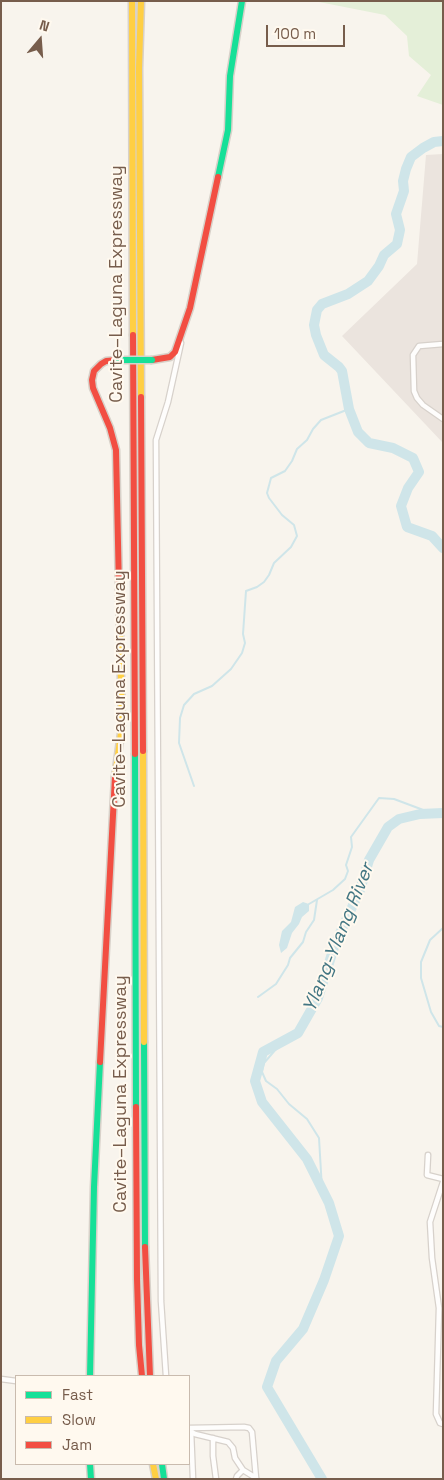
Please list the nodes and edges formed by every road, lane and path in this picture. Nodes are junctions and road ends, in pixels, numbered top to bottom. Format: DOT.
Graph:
graph roads {
  1 [pos="132,1"];
  2 [pos="140,1"];
  3 [pos="242,1"];
  4 [pos="185,326"];
  5 [pos="443,344"];
  6 [pos="443,419"];
  7 [pos="428,1155"];
  8 [pos="443,1181"];
  9 [pos="90,1375"];
  10 [pos="142,1375"];
  11 [pos="150,1375"];
  12 [pos="166,1375"];
  13 [pos="1,1379"];
  14 [pos="15,1381"];
  15 [pos="443,1424"];
  16 [pos="190,1430"];
  17 [pos="190,1430"];
  18 [pos="213,1438"];
  19 [pos="190,1442"];
  20 [pos="90,1465"];
  21 [pos="153,1465"];
  22 [pos="162,1465"];
  23 [pos="243,1470"];
  24 [pos="256,1478"];
  25 [pos="91,1479"];
  26 [pos="156,1479"];
  27 [pos="164,1479"];
  28 [pos="193,1479"];
  29 [pos="216,1479"];
  30 [pos="236,1479"];
  1 -- 10 [label="main road, Cavite–Laguna Expressway"];
  2 -- 11 [label="main road, Cavite–Laguna Expressway"];
  3 -- 4 [label="main road"];
  4 -- 9 [label="main road, bridge"];
  4 -- 12 [label="street"];
  5 -- 6 [label="street"];
  7 -- 8 [label="street"];
  8 -- 15 [label="street"];
  13 -- 14 [label="street"];
  16 -- 18 [label="street"];
  17 -- 24 [label="street"];
  18 -- 23 [label="street"];
  18 -- 29 [label="street"];
  19 -- 28 [label="street"];
  20 -- 25 [label="main road"];
  21 -- 26 [label="main road"];
  22 -- 27 [label="main road"];
  23 -- 24 [label="street"];
  23 -- 30 [label="street"];
}
